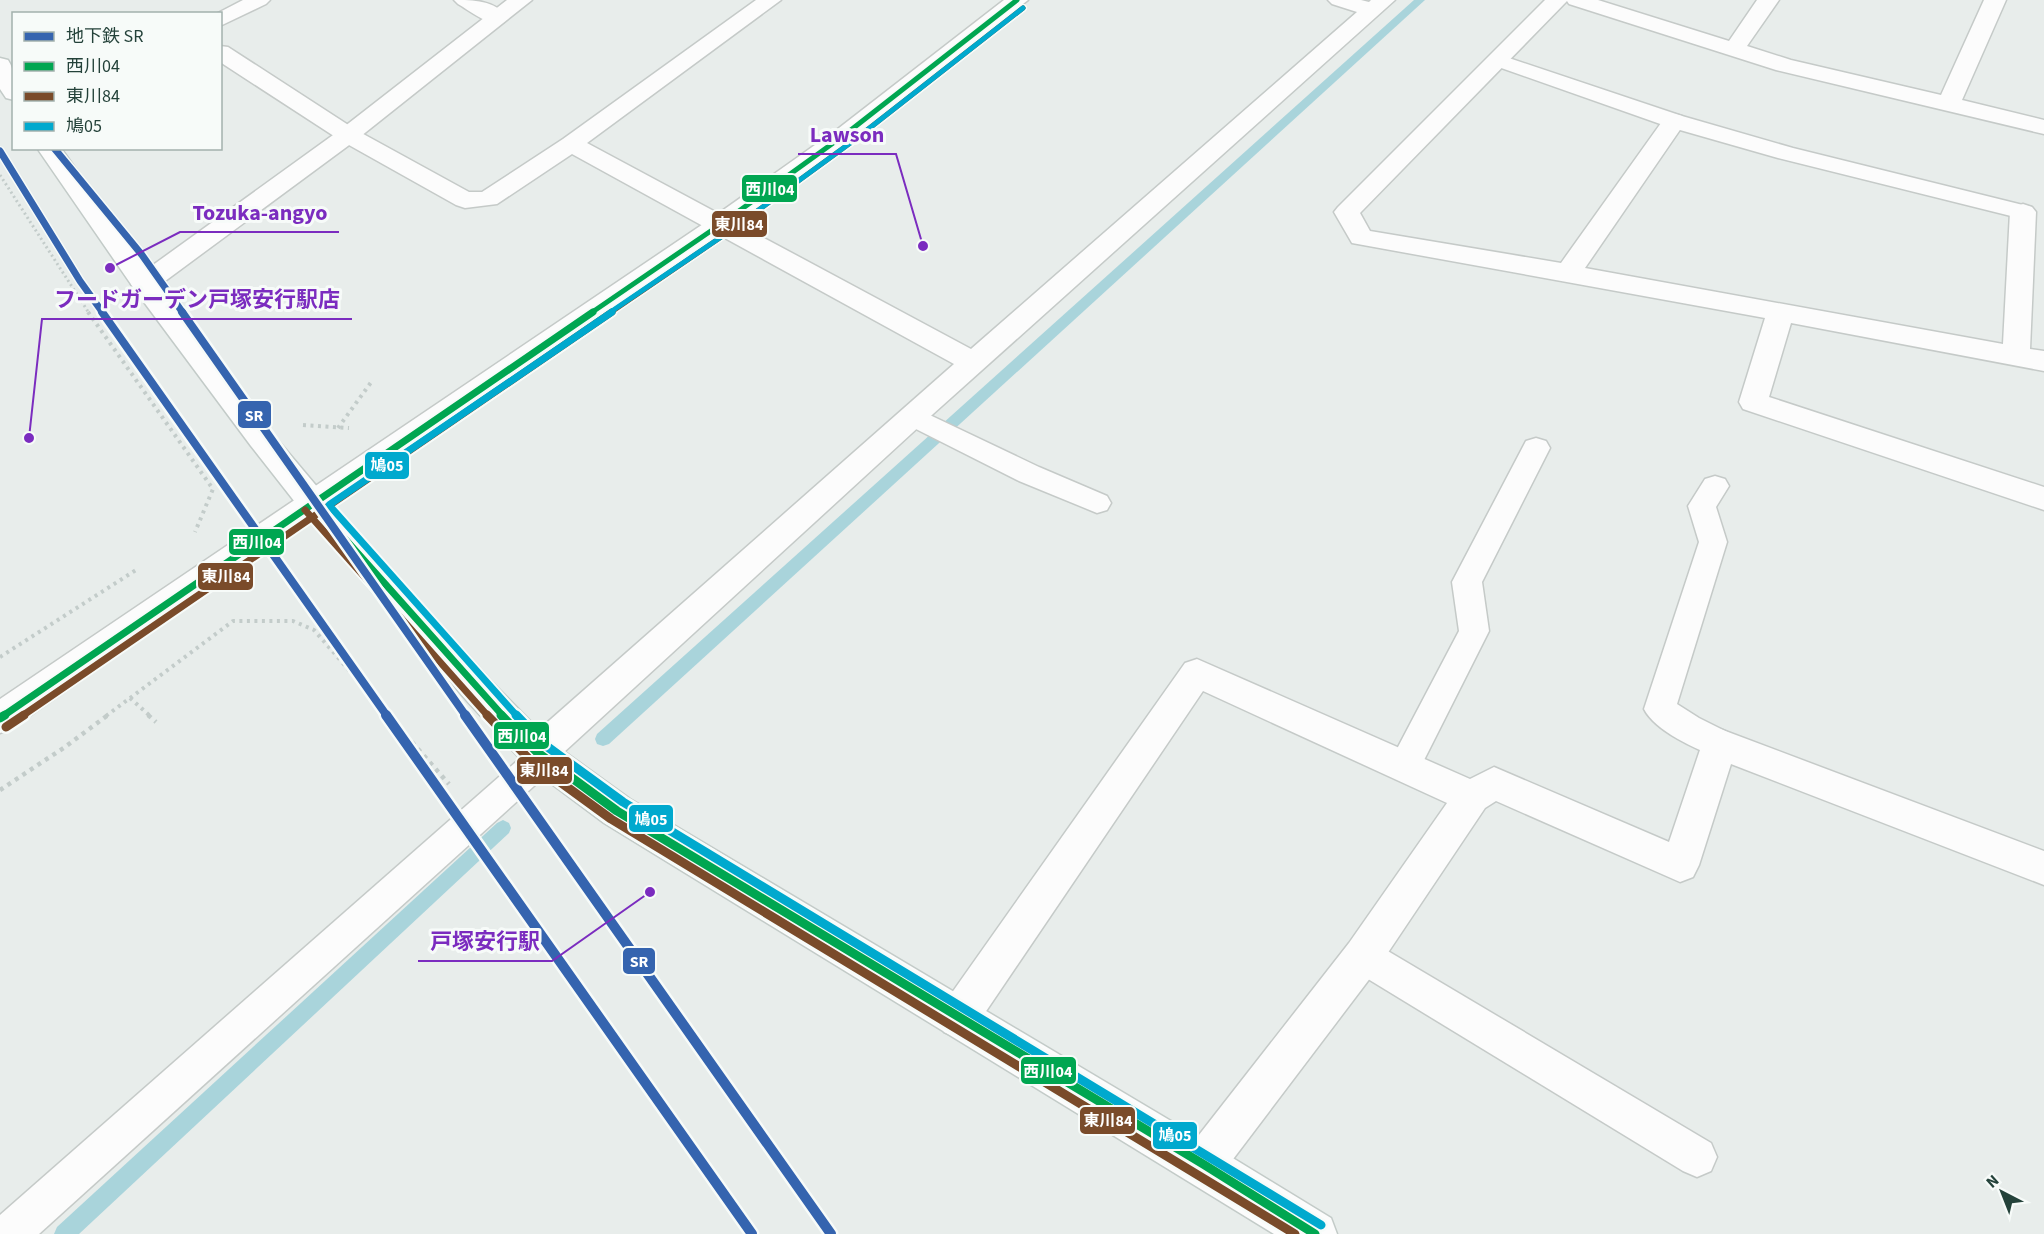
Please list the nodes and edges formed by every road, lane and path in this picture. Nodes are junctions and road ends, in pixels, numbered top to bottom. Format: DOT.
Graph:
graph roads {
  1 [pos="259,0"];
  2 [pos="465,0"];
  3 [pos="520,0"];
  4 [pos="770,0"];
  5 [pos="1017,0"];
  6 [pos="1339,0"];
  7 [pos="1557,0"];
  8 [pos="1576,0"];
  9 [pos="1768,0"];
  10 [pos="1995,0"];
  11 [pos="1378,5"];
  12 [pos="496,17"];
  13 [pos="222,19"];
  14 [pos="1734,50"];
  15 [pos="222,53"];
  16 [pos="1497,60"];
  17 [pos="1948,105"];
  18 [pos="1674,121"];
  19 [pos="2044,127"];
  20 [pos="348,135"];
  21 [pos="571,144"];
  22 [pos="50,150"];
  23 [pos="0,176"];
  24 [pos="2023,212"];
  25 [pos="722,224"];
  26 [pos="1568,273"];
  27 [pos="144,284"];
  28 [pos="1780,313"];
  29 [pos="2016,356"];
  30 [pos="2044,361"];
  31 [pos="974,363"];
  32 [pos="372,381"];
  33 [pos="913,416"];
  34 [pos="300,424"];
  35 [pos="338,428"];
  36 [pos="359,429"];
  37 [pos="1536,448"];
  38 [pos="1715,486"];
  39 [pos="2044,499"];
  40 [pos="313,502"];
  41 [pos="1097,503"];
  42 [pos="192,538"];
  43 [pos="140,568"];
  44 [pos="0,657"];
  45 [pos="130,698"];
  46 [pos="0,718"];
  47 [pos="156,722"];
  48 [pos="1720,744"];
  49 [pos="541,755"];
  50 [pos="1404,766"];
  51 [pos="452,787"];
  52 [pos="0,790"];
  53 [pos="1472,798"];
  54 [pos="2044,868"];
  55 [pos="1363,956"];
  56 [pos="958,1018"];
  57 [pos="1697,1158"];
  58 [pos="1203,1164"];
  59 [pos="9,1234"];
  60 [pos="1315,1234"];
  1 -- 13 [label="street"];
  2 -- 12 [label="street"];
  3 -- 12 [label="street"];
  4 -- 21 [label="street"];
  5 -- 25 [label="street"];
  6 -- 11 [label="street"];
  7 -- 16 [label="street"];
  8 -- 14 [label="street"];
  9 -- 14 [label="street"];
  10 -- 17 [label="street"];
  11 -- 31 [label="street"];
  12 -- 20 [label="street"];
  14 -- 17 [label="street"];
  15 -- 20 [label="street"];
  16 -- 18 [label="lane"];
  16 -- 26 [label="street"];
  17 -- 19 [label="street"];
  18 -- 24 [label="lane"];
  18 -- 26 [label="street"];
  20 -- 21 [label="street"];
  20 -- 27 [label="street"];
  21 -- 25 [label="street"];
  22 -- 27 [label="street"];
  23 -- 42 [label="path"];
  24 -- 29 [label="street"];
  25 -- 31 [label="street"];
  25 -- 40 [label="street"];
  26 -- 28 [label="street"];
  27 -- 40 [label="street"];
  28 -- 29 [label="street"];
  28 -- 39 [label="street"];
  29 -- 30 [label="street"];
  31 -- 33 [label="street"];
  32 -- 35 [label="path"];
  33 -- 41 [label="lane"];
  33 -- 49 [label="street"];
  34 -- 35 [label="path"];
  35 -- 36 [label="path"];
  37 -- 50 [label="lane"];
  38 -- 48 [label="lane"];
  40 -- 46 [label="street"];
  40 -- 49 [label="street"];
  43 -- 44 [label="path"];
  45 -- 47 [label="path"];
  45 -- 51 [label="path"];
  45 -- 52 [label="path"];
  48 -- 53 [label="street"];
  48 -- 54 [label="street"];
  49 -- 56 [label="street"];
  49 -- 59 [label="lane"];
  50 -- 53 [label="street"];
  50 -- 56 [label="street"];
  53 -- 55 [label="street"];
  55 -- 57 [label="lane"];
  55 -- 58 [label="street"];
  56 -- 58 [label="street"];
  58 -- 60 [label="street"];
}
